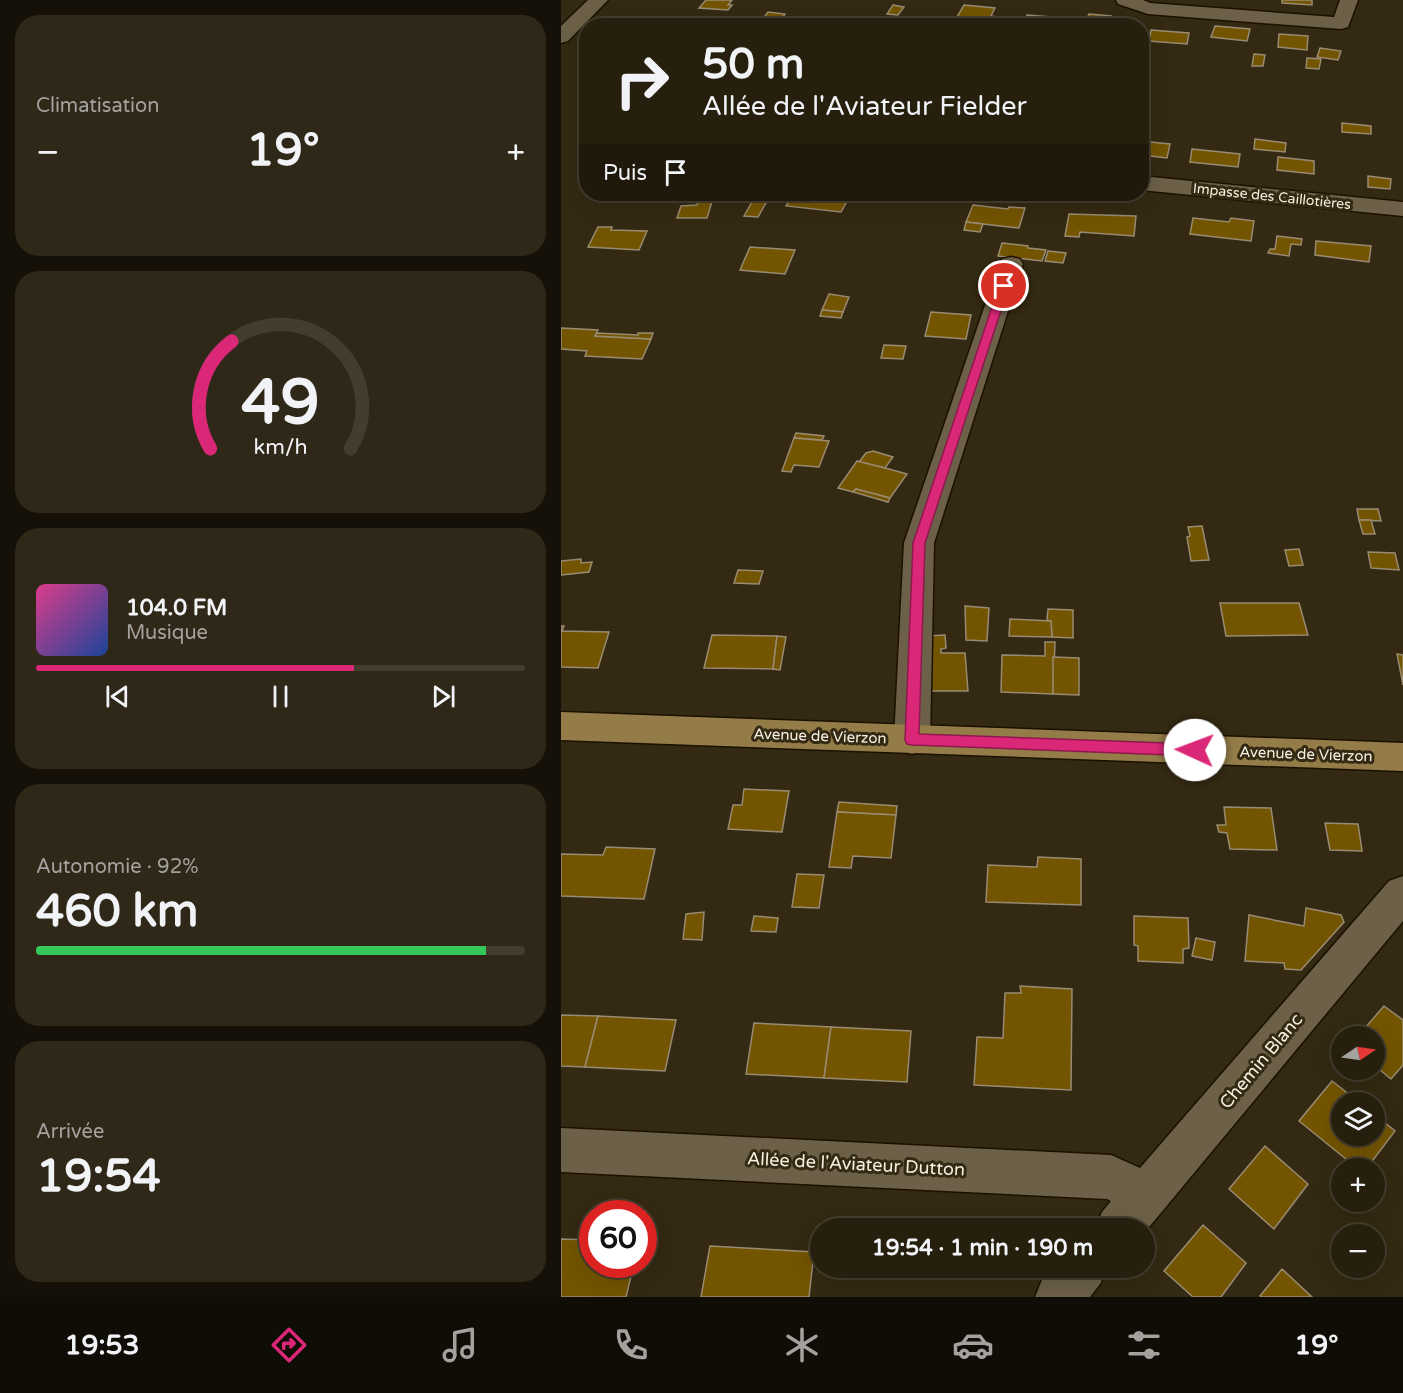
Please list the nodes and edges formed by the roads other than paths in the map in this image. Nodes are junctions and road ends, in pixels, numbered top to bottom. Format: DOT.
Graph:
graph roads {
  1 [pos="599,0"];
  2 [pos="1125,0"];
  3 [pos="1349,0"];
  4 [pos="581,18"];
  5 [pos="579,20"];
  6 [pos="561,38"];
  7 [pos="1149,184"];
  8 [pos="1403,209"];
  9 [pos="1011,264"];
  10 [pos="561,726"];
  11 [pos="912,740"];
  12 [pos="1403,757"];
  13 [pos="1403,893"];
  14 [pos="561,1150"];
  15 [pos="1146,1196"];
  16 [pos="1127,1218"];
  17 [pos="1075,1278"];
  18 [pos="1059,1297"];
  1 -- 4 [label="street"];
  2 -- 3 [label="street"];
  5 -- 6 [label="street"];
  7 -- 8 [label="street, Impasse des Caillotières"];
  9 -- 11 [label="street"];
  10 -- 11 [label="main road, Avenue de Vierzon"];
  11 -- 12 [label="main road, Avenue de Vierzon"];
  13 -- 15 [label="street, Chemin Blanc"];
  14 -- 15 [label="street, Allée de l'Aviateur Dutton"];
  15 -- 16 [label="street, Chemin Blanc"];
  17 -- 18 [label="street"];
}
